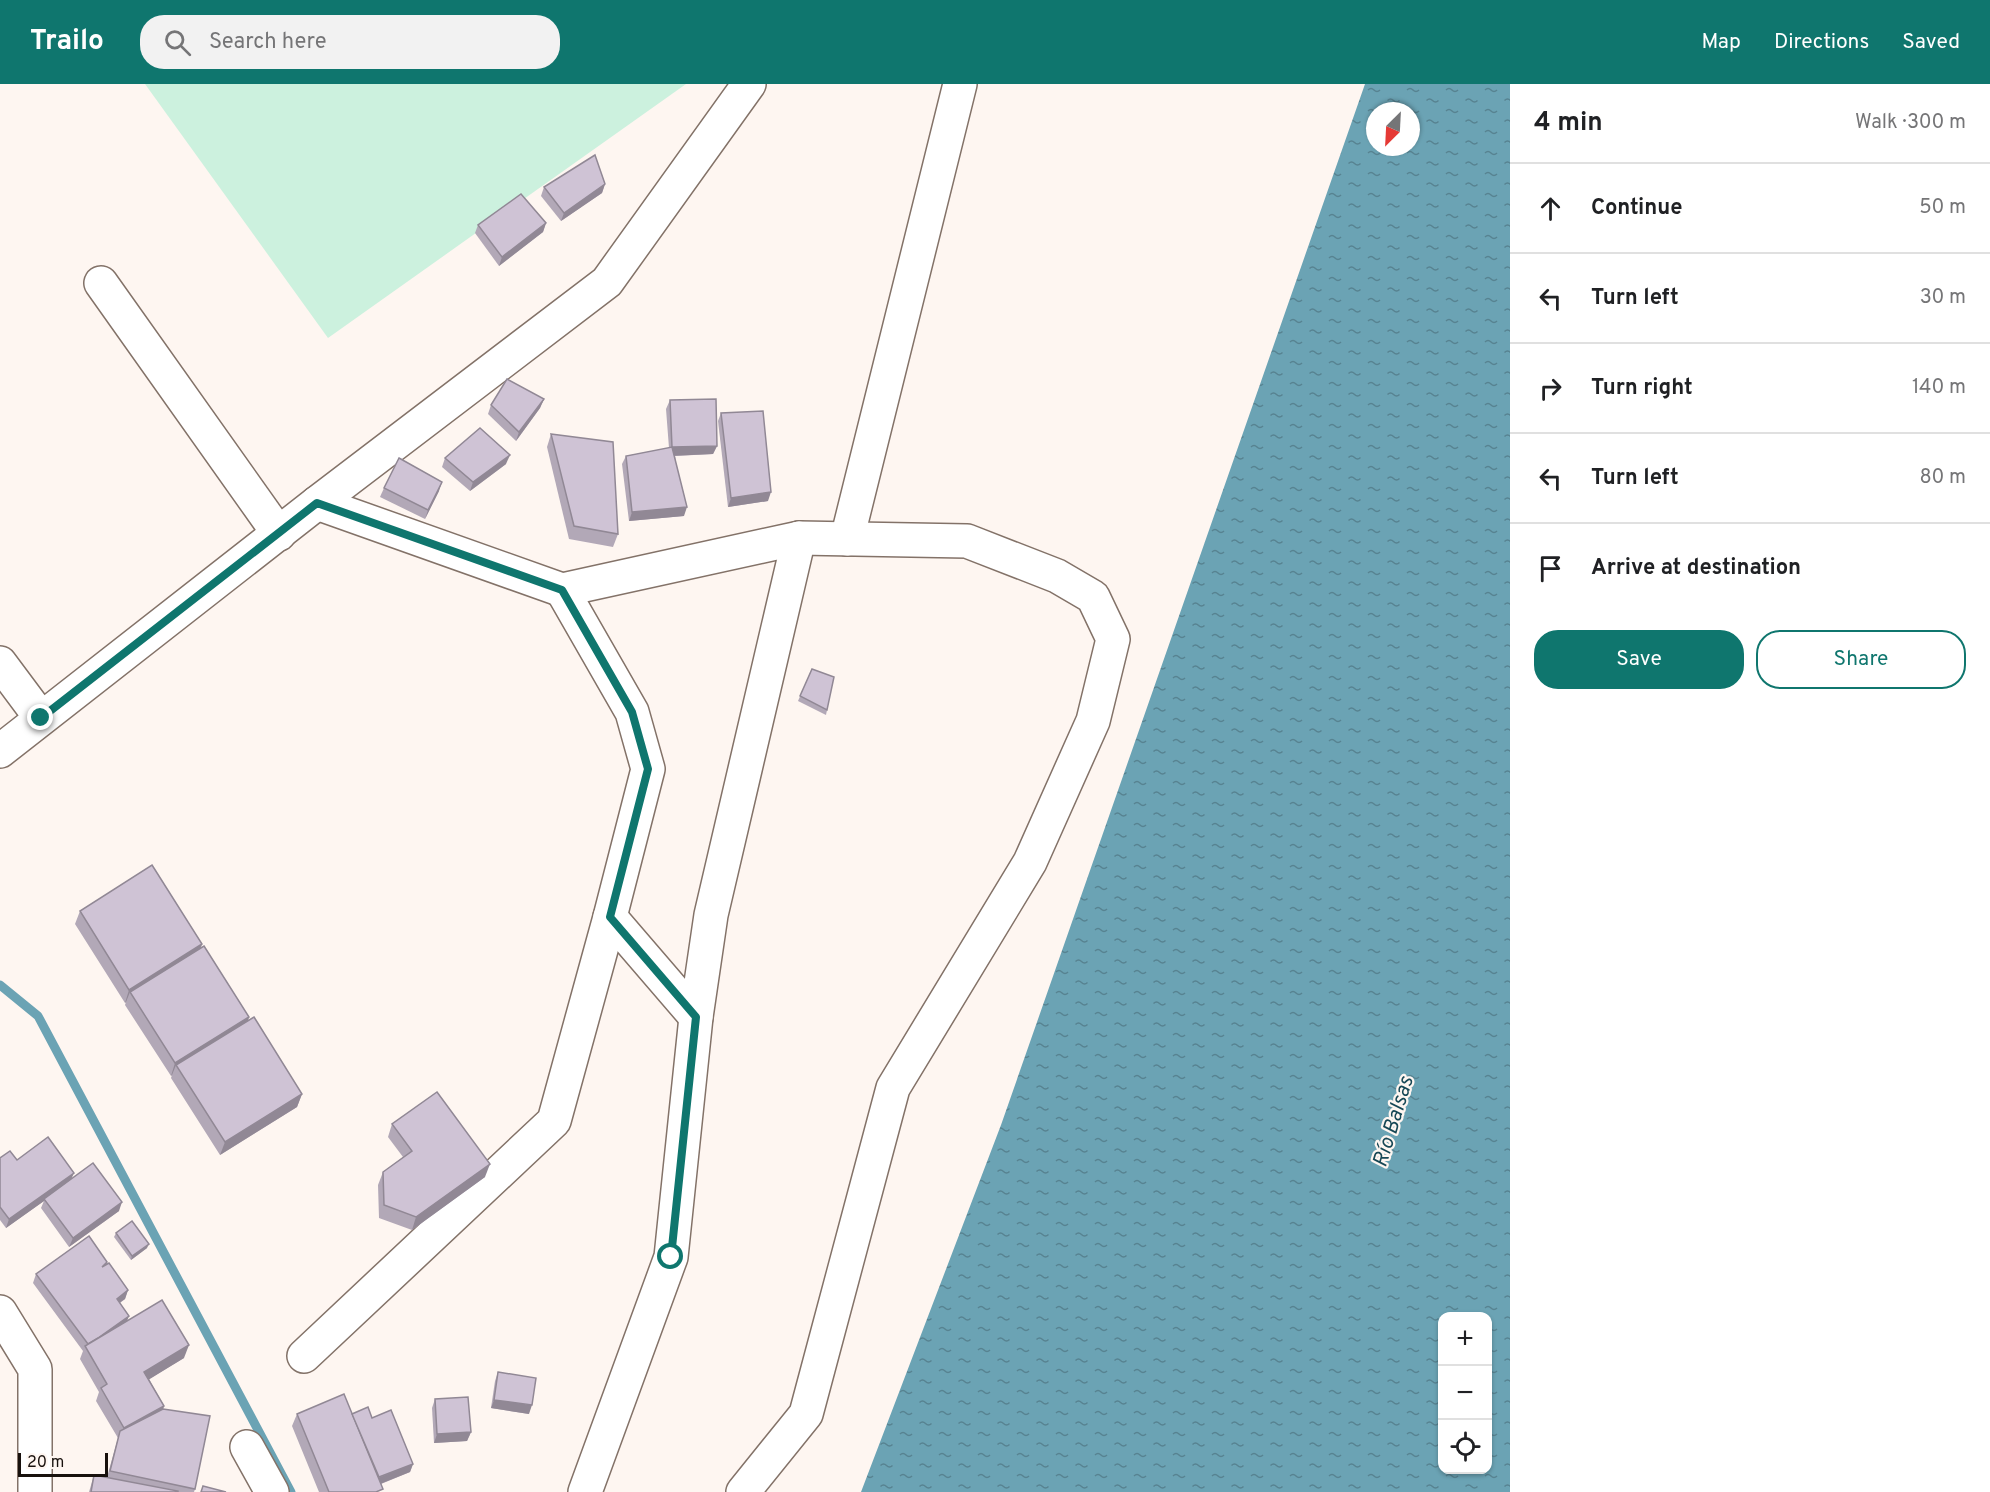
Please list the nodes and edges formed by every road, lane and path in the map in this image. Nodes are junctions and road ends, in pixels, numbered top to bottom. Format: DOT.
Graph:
graph roads {
  1 [pos="749,84"];
  2 [pos="960,84"];
  3 [pos="101,283"];
  4 [pos="317,503"];
  5 [pos="279,534"];
  6 [pos="799,538"];
  7 [pos="847,539"];
  8 [pos="562,590"];
  9 [pos="0,663"];
  10 [pos="41,718"];
  11 [pos="0,751"];
  12 [pos="610,917"];
  13 [pos="696,1017"];
  14 [pos="0,1312"];
  15 [pos="303,1356"];
  16 [pos="247,1447"];
  17 [pos="35,1492"];
  18 [pos="272,1492"];
  19 [pos="585,1492"];
  20 [pos="743,1492"];
  1 -- 4 [label="street"];
  2 -- 7 [label="street"];
  3 -- 5 [label="street"];
  4 -- 5 [label="street"];
  4 -- 8 [label="street"];
  5 -- 10 [label="street"];
  6 -- 7 [label="street"];
  6 -- 8 [label="street"];
  6 -- 13 [label="street"];
  7 -- 20 [label="street"];
  8 -- 12 [label="street"];
  9 -- 10 [label="street"];
  10 -- 11 [label="street"];
  12 -- 13 [label="street"];
  12 -- 15 [label="street"];
  13 -- 19 [label="street"];
  14 -- 17 [label="street"];
  16 -- 18 [label="street"];
}
